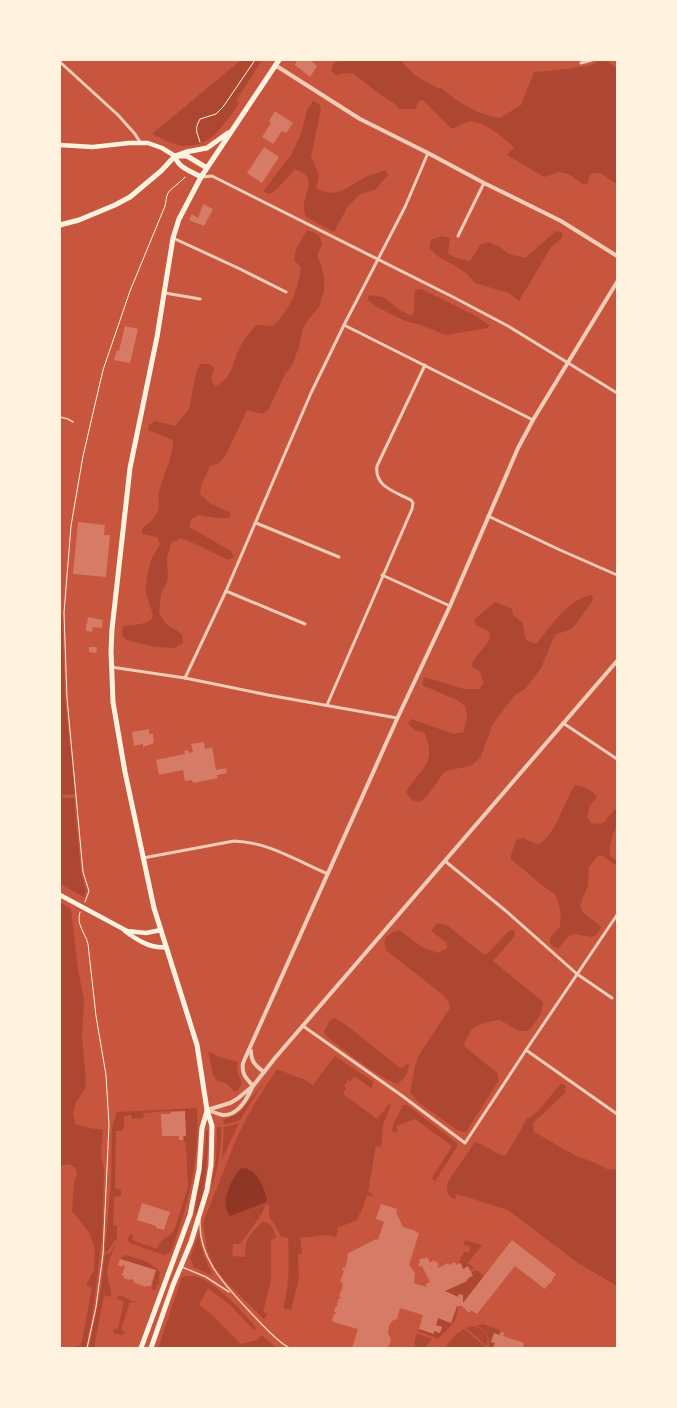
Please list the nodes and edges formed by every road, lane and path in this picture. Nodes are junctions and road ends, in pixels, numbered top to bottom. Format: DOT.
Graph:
graph roads {
  1 [pos="255,60"];
  2 [pos="279,60"];
  3 [pos="592,60"];
  4 [pos="60,62"];
  5 [pos="581,62"];
  6 [pos="275,65"];
  7 [pos="232,130"];
  8 [pos="140,142"];
  9 [pos="60,145"];
  10 [pos="200,145"];
  11 [pos="428,153"];
  12 [pos="175,156"];
  13 [pos="207,168"];
  14 [pos="212,176"];
  15 [pos="185,177"];
  16 [pos="201,177"];
  17 [pos="484,183"];
  18 [pos="60,225"];
  19 [pos="458,236"];
  20 [pos="173,238"];
  21 [pos="617,256"];
  22 [pos="377,260"];
  23 [pos="617,282"];
  24 [pos="165,292"];
  25 [pos="286,292"];
  26 [pos="200,299"];
  27 [pos="344,325"];
  28 [pos="568,363"];
  29 [pos="425,365"];
  30 [pos="617,393"];
  31 [pos="60,417"];
  32 [pos="533,420"];
  33 [pos="73,422"];
  34 [pos="488,516"];
  35 [pos="256,523"];
  36 [pos="339,556"];
  37 [pos="382,575"];
  38 [pos="617,575"];
  39 [pos="226,591"];
  40 [pos="450,606"];
  41 [pos="305,624"];
  42 [pos="617,661"];
  43 [pos="111,667"];
  44 [pos="184,678"];
  45 [pos="327,705"];
  46 [pos="397,718"];
  47 [pos="563,723"];
  48 [pos="617,759"];
  49 [pos="143,858"];
  50 [pos="445,861"];
  51 [pos="328,874"];
  52 [pos="60,894"];
  53 [pos="85,900"];
  54 [pos="80,912"];
  55 [pos="617,915"];
  56 [pos="122,929"];
  57 [pos="161,930"];
  58 [pos="166,947"];
  59 [pos="577,974"];
  60 [pos="612,998"];
  61 [pos="303,1026"];
  62 [pos="251,1048"];
  63 [pos="526,1050"];
  64 [pos="264,1072"];
  65 [pos="253,1086"];
  66 [pos="207,1110"];
  67 [pos="617,1114"];
  68 [pos="200,1213"];
  69 [pos="181,1266"];
  70 [pos="232,1294"];
  71 [pos="87,1348"];
  72 [pos="141,1348"];
  73 [pos="151,1348"];
  74 [pos="289,1348"];
  1 -- 10 [label="path"];
  2 -- 6 [label="main road"];
  3 -- 5 [label="street"];
  4 -- 8 [label="street"];
  6 -- 7 [label="main road"];
  6 -- 11 [label="street"];
  7 -- 12 [label="main road"];
  7 -- 13 [label="main road"];
  8 -- 9 [label="main road"];
  8 -- 12 [label="main road"];
  11 -- 17 [label="street"];
  11 -- 22 [label="street"];
  12 -- 13 [label="main road"];
  12 -- 16 [label="main road"];
  12 -- 18 [label="main road"];
  13 -- 14 [label="street"];
  13 -- 16 [label="main road"];
  14 -- 16 [label="street"];
  14 -- 22 [label="street"];
  15 -- 53 [label="path"];
  16 -- 20 [label="main road"];
  17 -- 19 [label="street"];
  17 -- 21 [label="street"];
  20 -- 24 [label="main road"];
  20 -- 25 [label="street"];
  22 -- 27 [label="street"];
  22 -- 28 [label="street"];
  23 -- 28 [label="street"];
  24 -- 26 [label="street"];
  24 -- 43 [label="main road"];
  27 -- 29 [label="street"];
  27 -- 35 [label="street"];
  28 -- 30 [label="street"];
  28 -- 32 [label="street"];
  29 -- 32 [label="street"];
  29 -- 37 [label="street"];
  31 -- 33 [label="lane"];
  32 -- 34 [label="street"];
  34 -- 38 [label="street"];
  34 -- 40 [label="street"];
  35 -- 36 [label="street"];
  35 -- 39 [label="street"];
  37 -- 40 [label="street"];
  37 -- 45 [label="street"];
  39 -- 41 [label="street"];
  39 -- 44 [label="street"];
  40 -- 46 [label="street"];
  42 -- 47 [label="street"];
  43 -- 44 [label="street"];
  43 -- 49 [label="main road"];
  44 -- 45 [label="street"];
  45 -- 46 [label="street"];
  46 -- 51 [label="street"];
  47 -- 48 [label="street"];
  47 -- 50 [label="street"];
  49 -- 51 [label="street"];
  49 -- 57 [label="main road"];
  50 -- 59 [label="street"];
  50 -- 61 [label="street"];
  51 -- 62 [label="street"];
  52 -- 56 [label="main road"];
  54 -- 71 [label="path"];
  55 -- 59 [label="street"];
  56 -- 57 [label="main road"];
  56 -- 58 [label="main road"];
  57 -- 58 [label="main road"];
  58 -- 66 [label="main road"];
  59 -- 60 [label="street"];
  59 -- 63 [label="street"];
  61 -- 63 [label="street"];
  61 -- 64 [label="street"];
  62 -- 64 [label="street"];
  62 -- 65 [label="street"];
  63 -- 67 [label="street"];
  64 -- 65 [label="street"];
  65 -- 66 [label="street"];
  65 -- 66 [label="street"];
  66 -- 68 [label="main road"];
  66 -- 72 [label="main road"];
  68 -- 69 [label="main road"];
  68 -- 70 [label="lane"];
  69 -- 70 [label="lane"];
  69 -- 73 [label="main road"];
  70 -- 74 [label="lane"];
}
